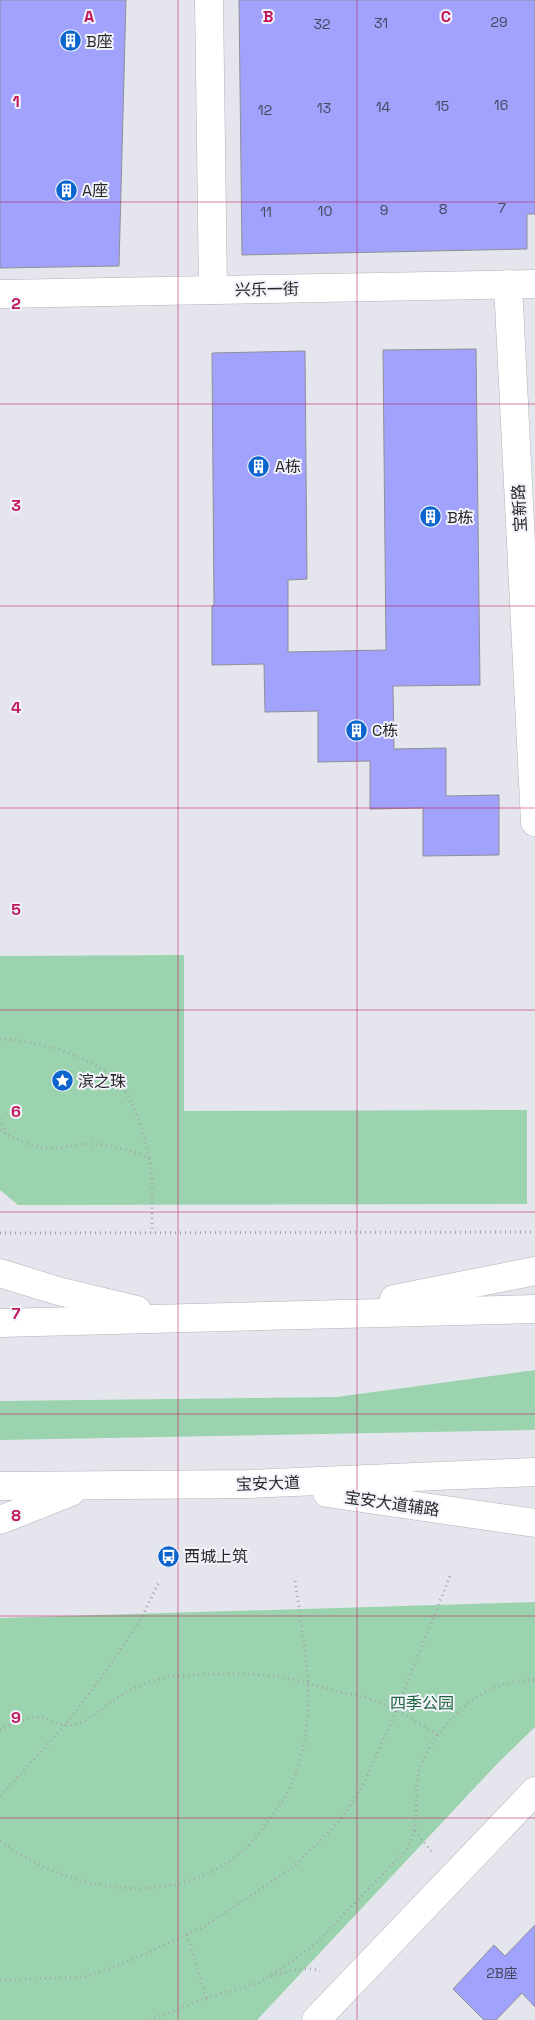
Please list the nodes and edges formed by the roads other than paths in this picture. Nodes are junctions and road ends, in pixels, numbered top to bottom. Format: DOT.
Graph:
graph roads {
  1 [pos="209,0"];
  2 [pos="508,284"];
  3 [pos="535,284"];
  4 [pos="213,290"];
  5 [pos="0,294"];
  6 [pos="535,822"];
  7 [pos="535,1271"];
  8 [pos="0,1273"];
  9 [pos="535,1308"];
  10 [pos="301,1314"];
  11 [pos="173,1319"];
  12 [pos="0,1323"];
  13 [pos="535,1472"];
  14 [pos="249,1484"];
  15 [pos="93,1485"];
  16 [pos="0,1486"];
  17 [pos="0,1520"];
  18 [pos="535,1523"];
  19 [pos="535,1792"];
  20 [pos="316,2020"];
  1 -- 4 [label="main road"];
  2 -- 3 [label="main road, 兴乐一街"];
  2 -- 4 [label="main road, 兴乐一街"];
  2 -- 6 [label="main road, 宝新路"];
  4 -- 5 [label="main road, 兴乐一街"];
  7 -- 10 [label="main road"];
  8 -- 11 [label="main road"];
  9 -- 10 [label="main road"];
  10 -- 11 [label="main road"];
  11 -- 12 [label="main road"];
  13 -- 14 [label="main road, 宝安大道"];
  14 -- 15 [label="main road, 宝安大道"];
  14 -- 18 [label="main road, 宝安大道辅路"];
  15 -- 16 [label="main road, 宝安大道"];
  15 -- 17 [label="main road"];
  19 -- 20 [label="main road"];
}
